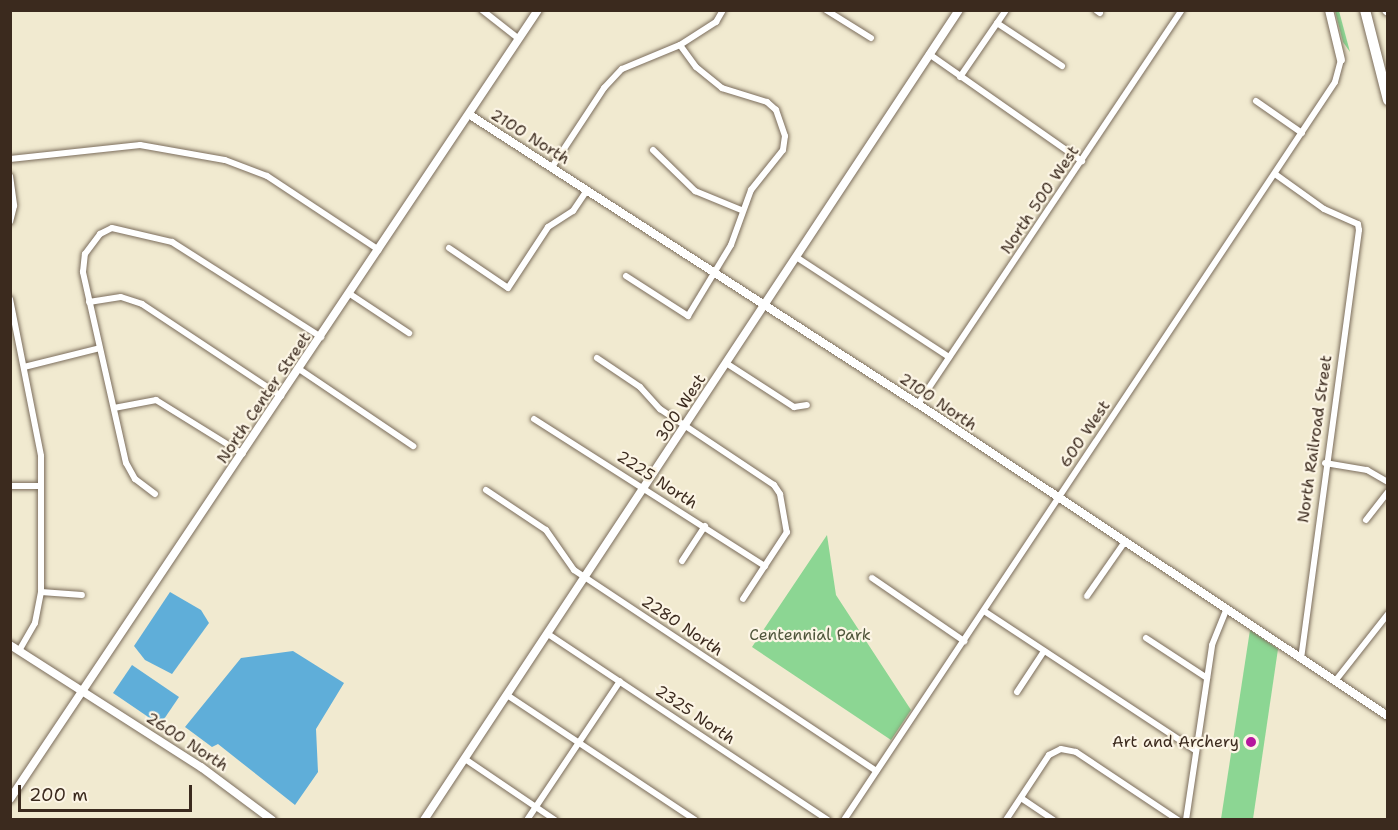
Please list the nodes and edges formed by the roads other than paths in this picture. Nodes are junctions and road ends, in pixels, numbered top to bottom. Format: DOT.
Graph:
graph roads {
  1 [pos="482,10"];
  2 [pos="538,10"];
  3 [pos="723,10"];
  4 [pos="826,10"];
  5 [pos="959,10"];
  6 [pos="1005,10"];
  7 [pos="1182,10"];
  8 [pos="1329,10"];
  9 [pos="1365,10"];
  10 [pos="997,23"];
  11 [pos="871,38"];
  12 [pos="519,39"];
  13 [pos="681,45"];
  14 [pos="929,54"];
  15 [pos="1341,60"];
  16 [pos="1062,66"];
  17 [pos="960,77"];
  18 [pos="1388,100"];
  19 [pos="1256,101"];
  20 [pos="470,115"];
  21 [pos="1302,133"];
  22 [pos="652,150"];
  23 [pos="10,159"];
  24 [pos="1082,161"];
  25 [pos="552,167"];
  26 [pos="1275,174"];
  27 [pos="10,176"];
  28 [pos="587,190"];
  29 [pos="741,210"];
  30 [pos="10,222"];
  31 [pos="449,248"];
  32 [pos="379,250"];
  33 [pos="796,256"];
  34 [pos="715,274"];
  35 [pos="626,276"];
  36 [pos="350,294"];
  37 [pos="10,299"];
  38 [pos="89,302"];
  39 [pos="764,305"];
  40 [pos="409,333"];
  41 [pos="321,337"];
  42 [pos="100,348"];
  43 [pos="949,357"];
  44 [pos="597,358"];
  45 [pos="726,363"];
  46 [pos="24,367"];
  47 [pos="299,369"];
  48 [pos="281,396"];
  49 [pos="918,404"];
  50 [pos="807,405"];
  51 [pos="114,408"];
  52 [pos="534,419"];
  53 [pos="685,426"];
  54 [pos="413,446"];
  55 [pos="243,454"];
  56 [pos="1325,463"];
  57 [pos="1388,482"];
  58 [pos="10,486"];
  59 [pos="41,486"];
  60 [pos="645,487"];
  61 [pos="486,490"];
  62 [pos="1388,492"];
  63 [pos="155,494"];
  64 [pos="1058,500"];
  65 [pos="1366,520"];
  66 [pos="705,526"];
  67 [pos="1124,543"];
  68 [pos="682,561"];
  69 [pos="765,566"];
  70 [pos="586,578"];
  71 [pos="872,578"];
  72 [pos="41,592"];
  73 [pos="82,595"];
  74 [pos="1087,596"];
  75 [pos="743,599"];
  76 [pos="1226,610"];
  77 [pos="984,611"];
  78 [pos="1388,614"];
  79 [pos="548,634"];
  80 [pos="1146,638"];
  81 [pos="964,641"];
  82 [pos="10,645"];
  83 [pos="20,651"];
  84 [pos="1044,651"];
  85 [pos="1301,659"];
  86 [pos="1207,678"];
  87 [pos="1336,680"];
  88 [pos="620,681"];
  89 [pos="84,691"];
  90 [pos="1017,692"];
  91 [pos="507,695"];
  92 [pos="1388,716"];
  93 [pos="579,742"];
  94 [pos="1196,751"];
  95 [pos="465,759"];
  96 [pos="876,771"];
  97 [pos="1021,798"];
  98 [pos="10,800"];
  99 [pos="535,806"];
  100 [pos="272,819"];
  101 [pos="424,819"];
  102 [pos="526,819"];
  103 [pos="555,819"];
  104 [pos="695,819"];
  105 [pos="828,819"];
  106 [pos="844,819"];
  107 [pos="1006,819"];
  108 [pos="1054,819"];
  109 [pos="1178,819"];
  110 [pos="1186,819"];
  1 -- 12 [label="street"];
  2 -- 12 [label="street, North Center Street"];
  3 -- 13 [label="street"];
  4 -- 11 [label="street"];
  5 -- 14 [label="street, 300 West"];
  6 -- 10 [label="street"];
  7 -- 24 [label="street, North 500 West"];
  8 -- 15 [label="street"];
  9 -- 18 [label="highway"];
  10 -- 16 [label="street"];
  10 -- 17 [label="street"];
  12 -- 20 [label="street, North Center Street"];
  13 -- 25 [label="street"];
  13 -- 29 [label="street"];
  14 -- 17 [label="street"];
  14 -- 33 [label="street, 300 West"];
  15 -- 21 [label="street, 600 West"];
  17 -- 24 [label="street"];
  19 -- 21 [label="street"];
  20 -- 25 [label="street, 2100 North"];
  20 -- 32 [label="street, North Center Street"];
  21 -- 26 [label="street, 600 West"];
  22 -- 29 [label="street"];
  23 -- 32 [label="street"];
  24 -- 43 [label="street, North 500 West"];
  25 -- 28 [label="street, 2100 North"];
  26 -- 56 [label="street, North Railroad Street"];
  26 -- 64 [label="street, 600 West"];
  27 -- 30 [label="street"];
  28 -- 31 [label="street"];
  28 -- 34 [label="street, 2100 North"];
  29 -- 34 [label="street"];
  32 -- 36 [label="street, North Center Street"];
  33 -- 39 [label="street, 300 West"];
  33 -- 43 [label="street"];
  34 -- 35 [label="street"];
  34 -- 39 [label="street, 2100 North"];
  36 -- 40 [label="street"];
  36 -- 41 [label="street, North Center Street"];
  37 -- 46 [label="street"];
  38 -- 41 [label="street"];
  38 -- 42 [label="street"];
  38 -- 48 [label="street"];
  39 -- 45 [label="street, 300 West"];
  39 -- 49 [label="street, 2100 North"];
  41 -- 47 [label="street, North Center Street"];
  42 -- 46 [label="street"];
  42 -- 51 [label="street"];
  43 -- 49 [label="street, North 500 West"];
  44 -- 53 [label="street"];
  45 -- 50 [label="street"];
  45 -- 53 [label="street, 300 West"];
  46 -- 59 [label="street"];
  47 -- 48 [label="street, North Center Street"];
  47 -- 54 [label="street"];
  48 -- 55 [label="street, North Center Street"];
  49 -- 64 [label="street, 2100 North"];
  51 -- 55 [label="street"];
  51 -- 63 [label="street"];
  52 -- 60 [label="street, 2225 North"];
  53 -- 60 [label="street, 300 West"];
  53 -- 69 [label="street"];
  55 -- 89 [label="street, North Center Street"];
  56 -- 57 [label="street"];
  56 -- 85 [label="street, North Railroad Street"];
  58 -- 59 [label="street"];
  59 -- 72 [label="street"];
  60 -- 66 [label="street, 2225 North"];
  60 -- 70 [label="street, 300 West"];
  61 -- 70 [label="street, 2280 North"];
  62 -- 65 [label="street"];
  64 -- 67 [label="street, 2100 North"];
  64 -- 77 [label="street, 600 West"];
  66 -- 68 [label="street"];
  66 -- 69 [label="street, 2225 North"];
  67 -- 74 [label="street"];
  67 -- 76 [label="street, 2100 North"];
  69 -- 75 [label="street"];
  70 -- 79 [label="street, 300 West"];
  70 -- 96 [label="street, 2280 North"];
  71 -- 81 [label="street"];
  72 -- 73 [label="street"];
  72 -- 83 [label="street"];
  76 -- 85 [label="street, 2100 North"];
  76 -- 86 [label="street"];
  77 -- 81 [label="street, 600 West"];
  77 -- 84 [label="street"];
  78 -- 87 [label="street"];
  79 -- 88 [label="street, 2325 North"];
  79 -- 91 [label="street, 300 West"];
  80 -- 86 [label="street"];
  81 -- 96 [label="street, 600 West"];
  82 -- 83 [label="street, 2600 North"];
  83 -- 89 [label="street, 2600 North"];
  84 -- 90 [label="street"];
  84 -- 94 [label="street"];
  85 -- 87 [label="street, 2100 North"];
  86 -- 94 [label="street"];
  87 -- 92 [label="street, 2100 North"];
  88 -- 93 [label="street"];
  88 -- 105 [label="street, 2325 North"];
  89 -- 98 [label="street, North Center Street"];
  89 -- 100 [label="street, 2600 North"];
  91 -- 93 [label="street"];
  91 -- 95 [label="street, 300 West"];
  93 -- 99 [label="street"];
  93 -- 104 [label="street"];
  94 -- 110 [label="street"];
  95 -- 99 [label="street"];
  95 -- 101 [label="street, 300 West"];
  96 -- 106 [label="street, 600 West"];
  97 -- 107 [label="street"];
  97 -- 108 [label="street"];
  97 -- 109 [label="street"];
  99 -- 102 [label="street"];
  99 -- 103 [label="street"];
}
